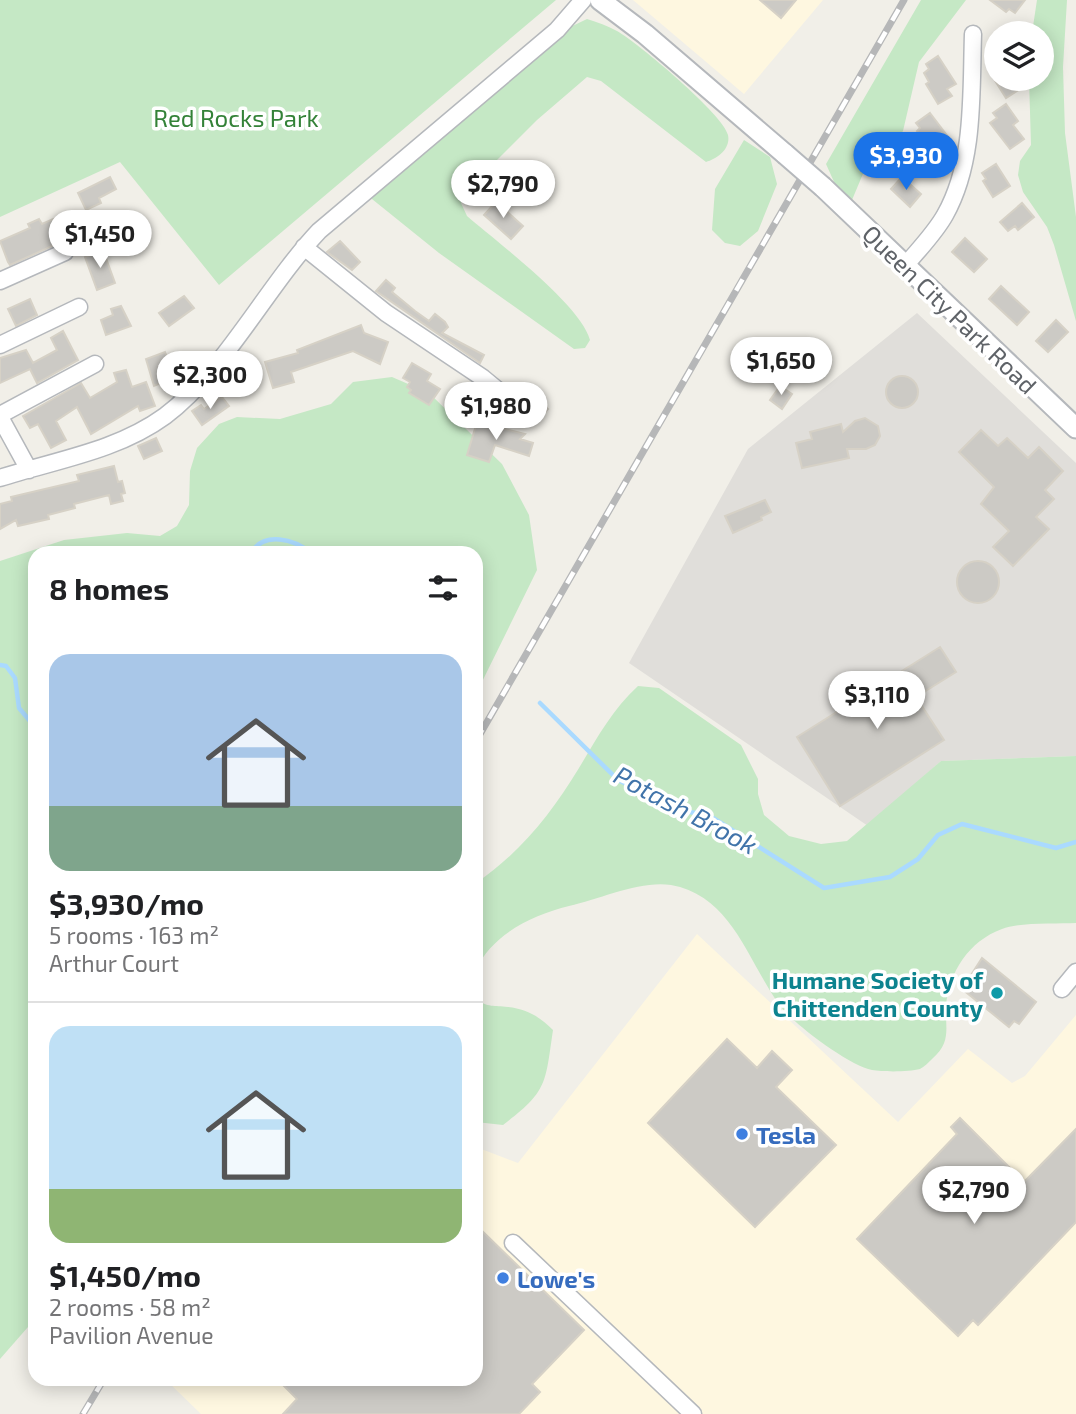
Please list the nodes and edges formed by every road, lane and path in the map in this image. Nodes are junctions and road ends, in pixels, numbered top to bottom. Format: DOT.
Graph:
graph roads {
  1 [pos="583,0"];
  2 [pos="600,0"];
  3 [pos="973,34"];
  4 [pos="304,247"];
  5 [pos="65,252"];
  6 [pos="905,265"];
  7 [pos="0,282"];
  8 [pos="79,307"];
  9 [pos="0,345"];
  10 [pos="95,364"];
  11 [pos="510,401"];
  12 [pos="0,416"];
  13 [pos="1076,428"];
  14 [pos="29,470"];
  15 [pos="0,478"];
  16 [pos="1076,972"];
  17 [pos="1062,989"];
  18 [pos="513,1243"];
  19 [pos="693,1414"];
  1 -- 4 [label="street"];
  2 -- 6 [label="street, Queen City Park Road, bridge"];
  3 -- 6 [label="street"];
  4 -- 11 [label="street"];
  4 -- 14 [label="street"];
  5 -- 7 [label="street"];
  6 -- 13 [label="street, Queen City Park Road"];
  8 -- 9 [label="street"];
  10 -- 12 [label="street"];
  12 -- 14 [label="street"];
  14 -- 15 [label="street"];
  16 -- 17 [label="street"];
  18 -- 19 [label="street"];
}
